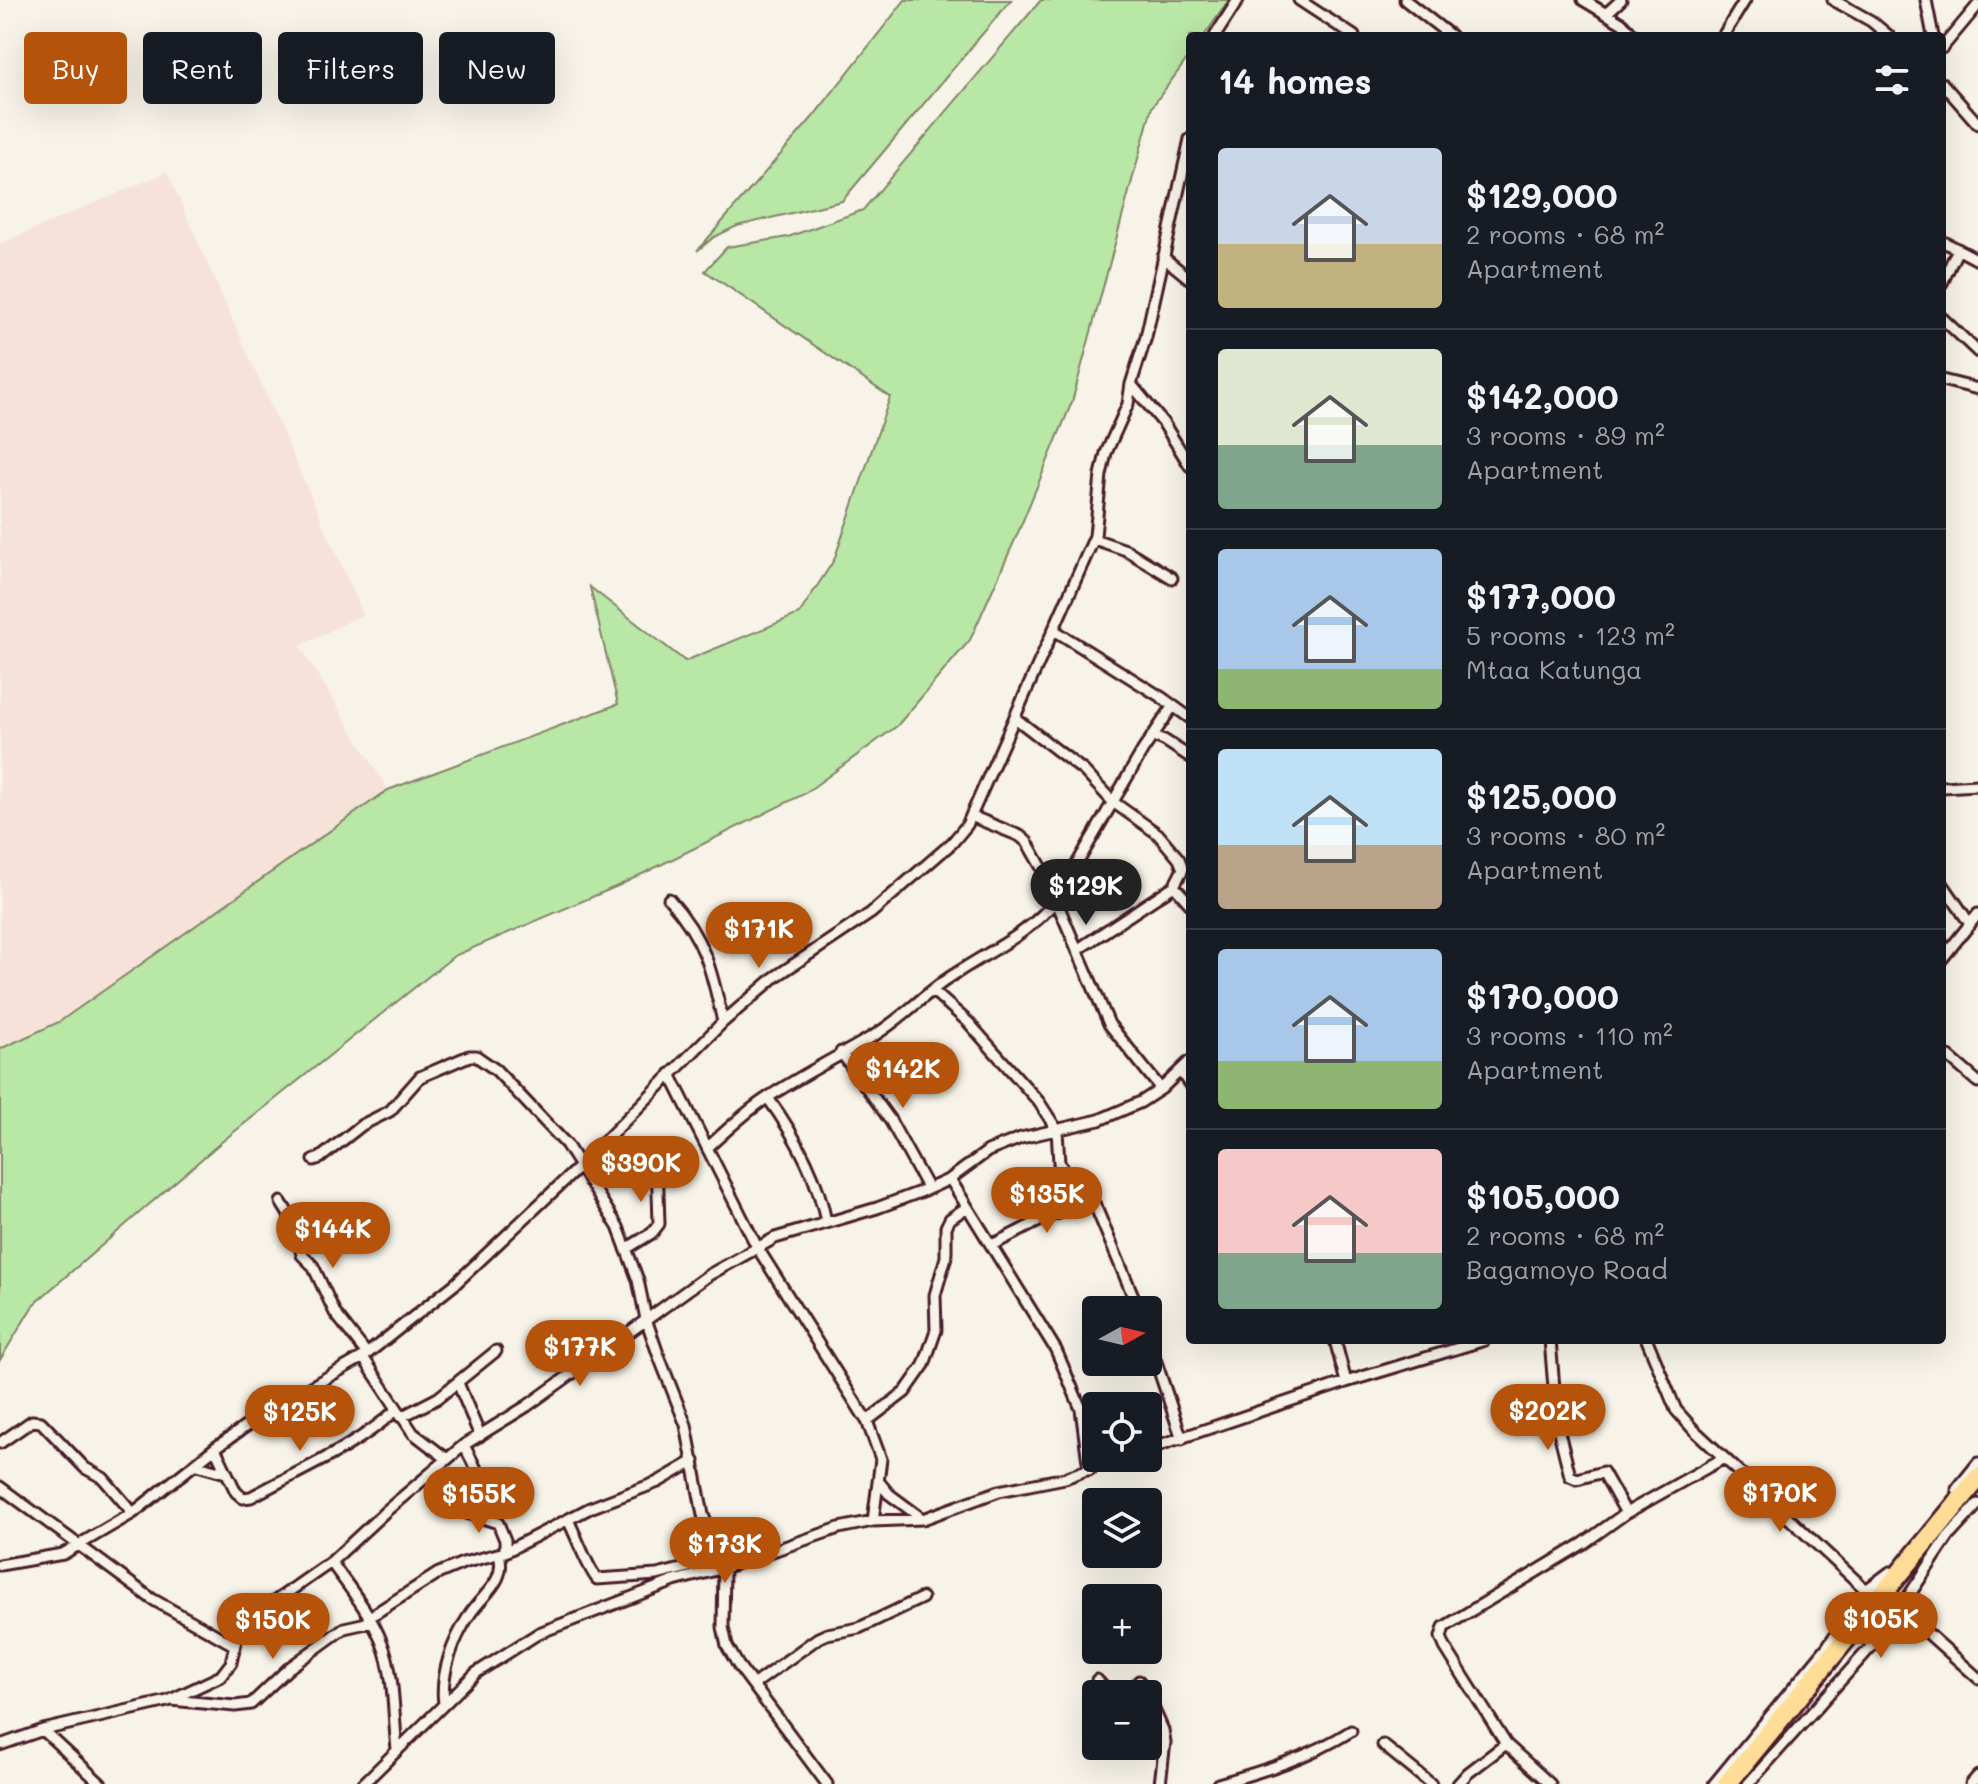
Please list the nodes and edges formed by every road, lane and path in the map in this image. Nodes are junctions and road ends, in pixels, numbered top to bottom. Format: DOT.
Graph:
graph roads {
  1 [pos="1238,0"];
  2 [pos="1299,0"];
  3 [pos="1405,0"];
  4 [pos="1583,0"];
  5 [pos="1621,0"];
  6 [pos="1745,0"];
  7 [pos="1833,0"];
  8 [pos="1926,0"];
  9 [pos="1978,5"];
  10 [pos="1607,13"];
  11 [pos="1218,32"];
  12 [pos="1348,32"];
  13 [pos="1446,32"];
  14 [pos="1630,32"];
  15 [pos="1725,32"];
  16 [pos="1884,32"];
  17 [pos="1932,32"];
  18 [pos="1946,43"];
  19 [pos="1946,88"];
  20 [pos="1978,124"];
  21 [pos="1186,156"];
  22 [pos="1946,243"];
  23 [pos="1958,249"];
  24 [pos="1163,257"];
  25 [pos="1978,260"];
  26 [pos="1946,274"];
  27 [pos="1186,276"];
  28 [pos="1946,322"];
  29 [pos="1978,352"];
  30 [pos="1946,381"];
  31 [pos="1131,384"];
  32 [pos="1978,389"];
  33 [pos="1186,460"];
  34 [pos="1094,539"];
  35 [pos="1172,578"];
  36 [pos="1054,630"];
  37 [pos="1173,706"];
  38 [pos="1186,715"];
  39 [pos="1015,718"];
  40 [pos="1152,736"];
  41 [pos="1186,754"];
  42 [pos="1978,785"];
  43 [pos="1946,786"];
  44 [pos="1113,802"];
  45 [pos="971,816"];
  46 [pos="1174,886"];
  47 [pos="1946,889"];
  48 [pos="669,899"];
  49 [pos="1056,900"];
  50 [pos="1186,900"];
  51 [pos="1978,914"];
  52 [pos="1970,924"];
  53 [pos="1077,950"];
  54 [pos="1946,954"];
  55 [pos="933,991"];
  56 [pos="723,1022"];
  57 [pos="841,1052"];
  58 [pos="1949,1057"];
  59 [pos="1186,1065"];
  60 [pos="1180,1071"];
  61 [pos="670,1074"];
  62 [pos="1186,1079"];
  63 [pos="1978,1082"];
  64 [pos="1161,1089"];
  65 [pos="768,1098"];
  66 [pos="1057,1130"];
  67 [pos="707,1148"];
  68 [pos="314,1160"];
  69 [pos="657,1160"];
  70 [pos="580,1166"];
  71 [pos="950,1179"];
  72 [pos="928,1189"];
  73 [pos="281,1202"];
  74 [pos="1093,1203"];
  75 [pos="967,1207"];
  76 [pos="826,1222"];
  77 [pos="992,1245"];
  78 [pos="757,1247"];
  79 [pos="626,1249"];
  80 [pos="1133,1296"];
  81 [pos="646,1319"];
  82 [pos="1336,1344"];
  83 [pos="1472,1344"];
  84 [pos="1550,1344"];
  85 [pos="1649,1344"];
  86 [pos="496,1351"];
  87 [pos="365,1356"];
  88 [pos="1161,1376"];
  89 [pos="1346,1382"];
  90 [pos="458,1383"];
  91 [pos="398,1413"];
  92 [pos="1082,1417"];
  93 [pos="867,1421"];
  94 [pos="480,1436"];
  95 [pos="1182,1439"];
  96 [pos="0,1443"];
  97 [pos="464,1445"];
  98 [pos="1162,1445"];
  99 [pos="215,1448"];
  100 [pos="1724,1458"];
  101 [pos="447,1459"];
  102 [pos="694,1461"];
  103 [pos="1978,1463"];
  104 [pos="194,1464"];
  105 [pos="1083,1472"];
  106 [pos="226,1473"];
  107 [pos="1978,1478"];
  108 [pos="879,1482"];
  109 [pos="0,1487"];
  110 [pos="1978,1504"];
  111 [pos="133,1513"];
  112 [pos="467,1513"];
  113 [pos="1626,1513"];
  114 [pos="488,1518"];
  115 [pos="923,1519"];
  116 [pos="568,1520"];
  117 [pos="873,1521"];
  118 [pos="77,1545"];
  119 [pos="502,1553"];
  120 [pos="331,1562"];
  121 [pos="723,1564"];
  122 [pos="0,1565"];
  123 [pos="1872,1594"];
  124 [pos="922,1598"];
  125 [pos="1898,1612"];
  126 [pos="369,1620"];
  127 [pos="234,1645"];
  128 [pos="1978,1678"];
  129 [pos="753,1685"];
  130 [pos="170,1700"];
  131 [pos="444,1704"];
  132 [pos="43,1730"];
  133 [pos="1163,1730"];
  134 [pos="1351,1731"];
  135 [pos="1506,1744"];
  136 [pos="0,1745"];
  137 [pos="1383,1745"];
  138 [pos="397,1749"];
  139 [pos="1978,1776"];
  140 [pos="101,1784"];
  141 [pos="363,1784"];
  142 [pos="827,1784"];
  143 [pos="1160,1784"];
  144 [pos="1218,1784"];
  145 [pos="1431,1784"];
  146 [pos="1458,1784"];
  147 [pos="1550,1784"];
  148 [pos="1714,1784"];
  149 [pos="1727,1784"];
  150 [pos="1748,1784"];
  151 [pos="1971,1784"];
  1 -- 11 [label="street"];
  2 -- 12 [label="street"];
  3 -- 13 [label="street"];
  4 -- 10 [label="street"];
  5 -- 10 [label="street"];
  6 -- 15 [label="street"];
  7 -- 16 [label="street"];
  8 -- 17 [label="street"];
  9 -- 18 [label="street"];
  10 -- 14 [label="street"];
  19 -- 20 [label="street"];
  21 -- 24 [label="street"];
  22 -- 23 [label="street"];
  23 -- 25 [label="street"];
  23 -- 26 [label="street"];
  24 -- 27 [label="street"];
  24 -- 31 [label="street"];
  28 -- 29 [label="street"];
  30 -- 32 [label="street"];
  31 -- 33 [label="street"];
  31 -- 34 [label="street"];
  34 -- 35 [label="street"];
  34 -- 36 [label="street"];
  36 -- 37 [label="street"];
  36 -- 39 [label="street"];
  37 -- 38 [label="street"];
  37 -- 40 [label="street"];
  39 -- 44 [label="street"];
  39 -- 45 [label="street"];
  40 -- 41 [label="street"];
  40 -- 44 [label="street"];
  42 -- 43 [label="street"];
  44 -- 46 [label="street"];
  44 -- 49 [label="street"];
  45 -- 49 [label="street"];
  45 -- 56 [label="street"];
  46 -- 50 [label="street"];
  46 -- 53 [label="street"];
  47 -- 52 [label="street"];
  48 -- 56 [label="street"];
  49 -- 53 [label="street"];
  49 -- 55 [label="street"];
  51 -- 52 [label="street"];
  52 -- 54 [label="street"];
  53 -- 64 [label="street"];
  55 -- 57 [label="street"];
  55 -- 66 [label="street"];
  56 -- 61 [label="street"];
  57 -- 65 [label="street"];
  57 -- 72 [label="street"];
  58 -- 63 [label="street"];
  59 -- 60 [label="street"];
  60 -- 62 [label="street"];
  60 -- 64 [label="street"];
  61 -- 67 [label="street"];
  61 -- 70 [label="street"];
  64 -- 66 [label="street"];
  65 -- 67 [label="street"];
  65 -- 76 [label="street"];
  66 -- 71 [label="street"];
  66 -- 74 [label="street"];
  67 -- 78 [label="street"];
  68 -- 70 [label="street"];
  69 -- 79 [label="street"];
  70 -- 79 [label="street"];
  70 -- 87 [label="street"];
  71 -- 72 [label="street"];
  71 -- 75 [label="street"];
  72 -- 76 [label="street"];
  73 -- 87 [label="street"];
  74 -- 77 [label="street"];
  74 -- 80 [label="street"];
  75 -- 77 [label="street"];
  75 -- 93 [label="street"];
  76 -- 78 [label="street"];
  77 -- 92 [label="street"];
  78 -- 81 [label="street"];
  78 -- 93 [label="street"];
  79 -- 81 [label="street"];
  81 -- 94 [label="street"];
  81 -- 102 [label="street"];
  82 -- 89 [label="street"];
  83 -- 89 [label="street"];
  84 -- 113 [label="street"];
  85 -- 100 [label="street"];
  86 -- 90 [label="street"];
  87 -- 91 [label="street"];
  87 -- 99 [label="street"];
  88 -- 95 [label="street"];
  89 -- 95 [label="street"];
  90 -- 91 [label="street"];
  90 -- 94 [label="street"];
  91 -- 101 [label="street"];
  91 -- 106 [label="street"];
  93 -- 108 [label="street"];
  94 -- 97 [label="street"];
  95 -- 98 [label="street"];
  96 -- 111 [label="street"];
  97 -- 101 [label="street"];
  97 -- 114 [label="street"];
  99 -- 104 [label="street"];
  99 -- 106 [label="street"];
  100 -- 113 [label="street"];
  100 -- 123 [label="street"];
  101 -- 120 [label="street"];
  102 -- 116 [label="street"];
  102 -- 121 [label="street"];
  103 -- 123 [label="street"];
  104 -- 106 [label="street"];
  104 -- 111 [label="street"];
  105 -- 115 [label="street"];
  107 -- 123 [label="highway"];
  108 -- 115 [label="street"];
  108 -- 117 [label="street"];
  109 -- 118 [label="street"];
  110 -- 125 [label="street"];
  111 -- 118 [label="street"];
  112 -- 114 [label="street"];
  113 -- 135 [label="street"];
  114 -- 119 [label="street"];
  115 -- 117 [label="street"];
  116 -- 119 [label="street"];
  116 -- 121 [label="street"];
  117 -- 121 [label="street"];
  118 -- 122 [label="street"];
  118 -- 127 [label="street"];
  119 -- 126 [label="street"];
  119 -- 131 [label="street"];
  120 -- 126 [label="street"];
  120 -- 127 [label="street"];
  121 -- 129 [label="street"];
  121 -- 131 [label="street"];
  123 -- 125 [label="street"];
  123 -- 148 [label="street"];
  123 -- 149 [label="highway"];
  124 -- 129 [label="street"];
  125 -- 128 [label="street"];
  125 -- 150 [label="street"];
  126 -- 130 [label="street"];
  126 -- 138 [label="street"];
  127 -- 130 [label="street"];
  129 -- 142 [label="street"];
  130 -- 132 [label="street"];
  131 -- 138 [label="street"];
  132 -- 136 [label="street"];
  132 -- 140 [label="street"];
  133 -- 143 [label="street"];
  134 -- 144 [label="street"];
  135 -- 146 [label="street"];
  135 -- 147 [label="street"];
  137 -- 145 [label="street"];
  138 -- 141 [label="street"];
  139 -- 151 [label="street"];
}
